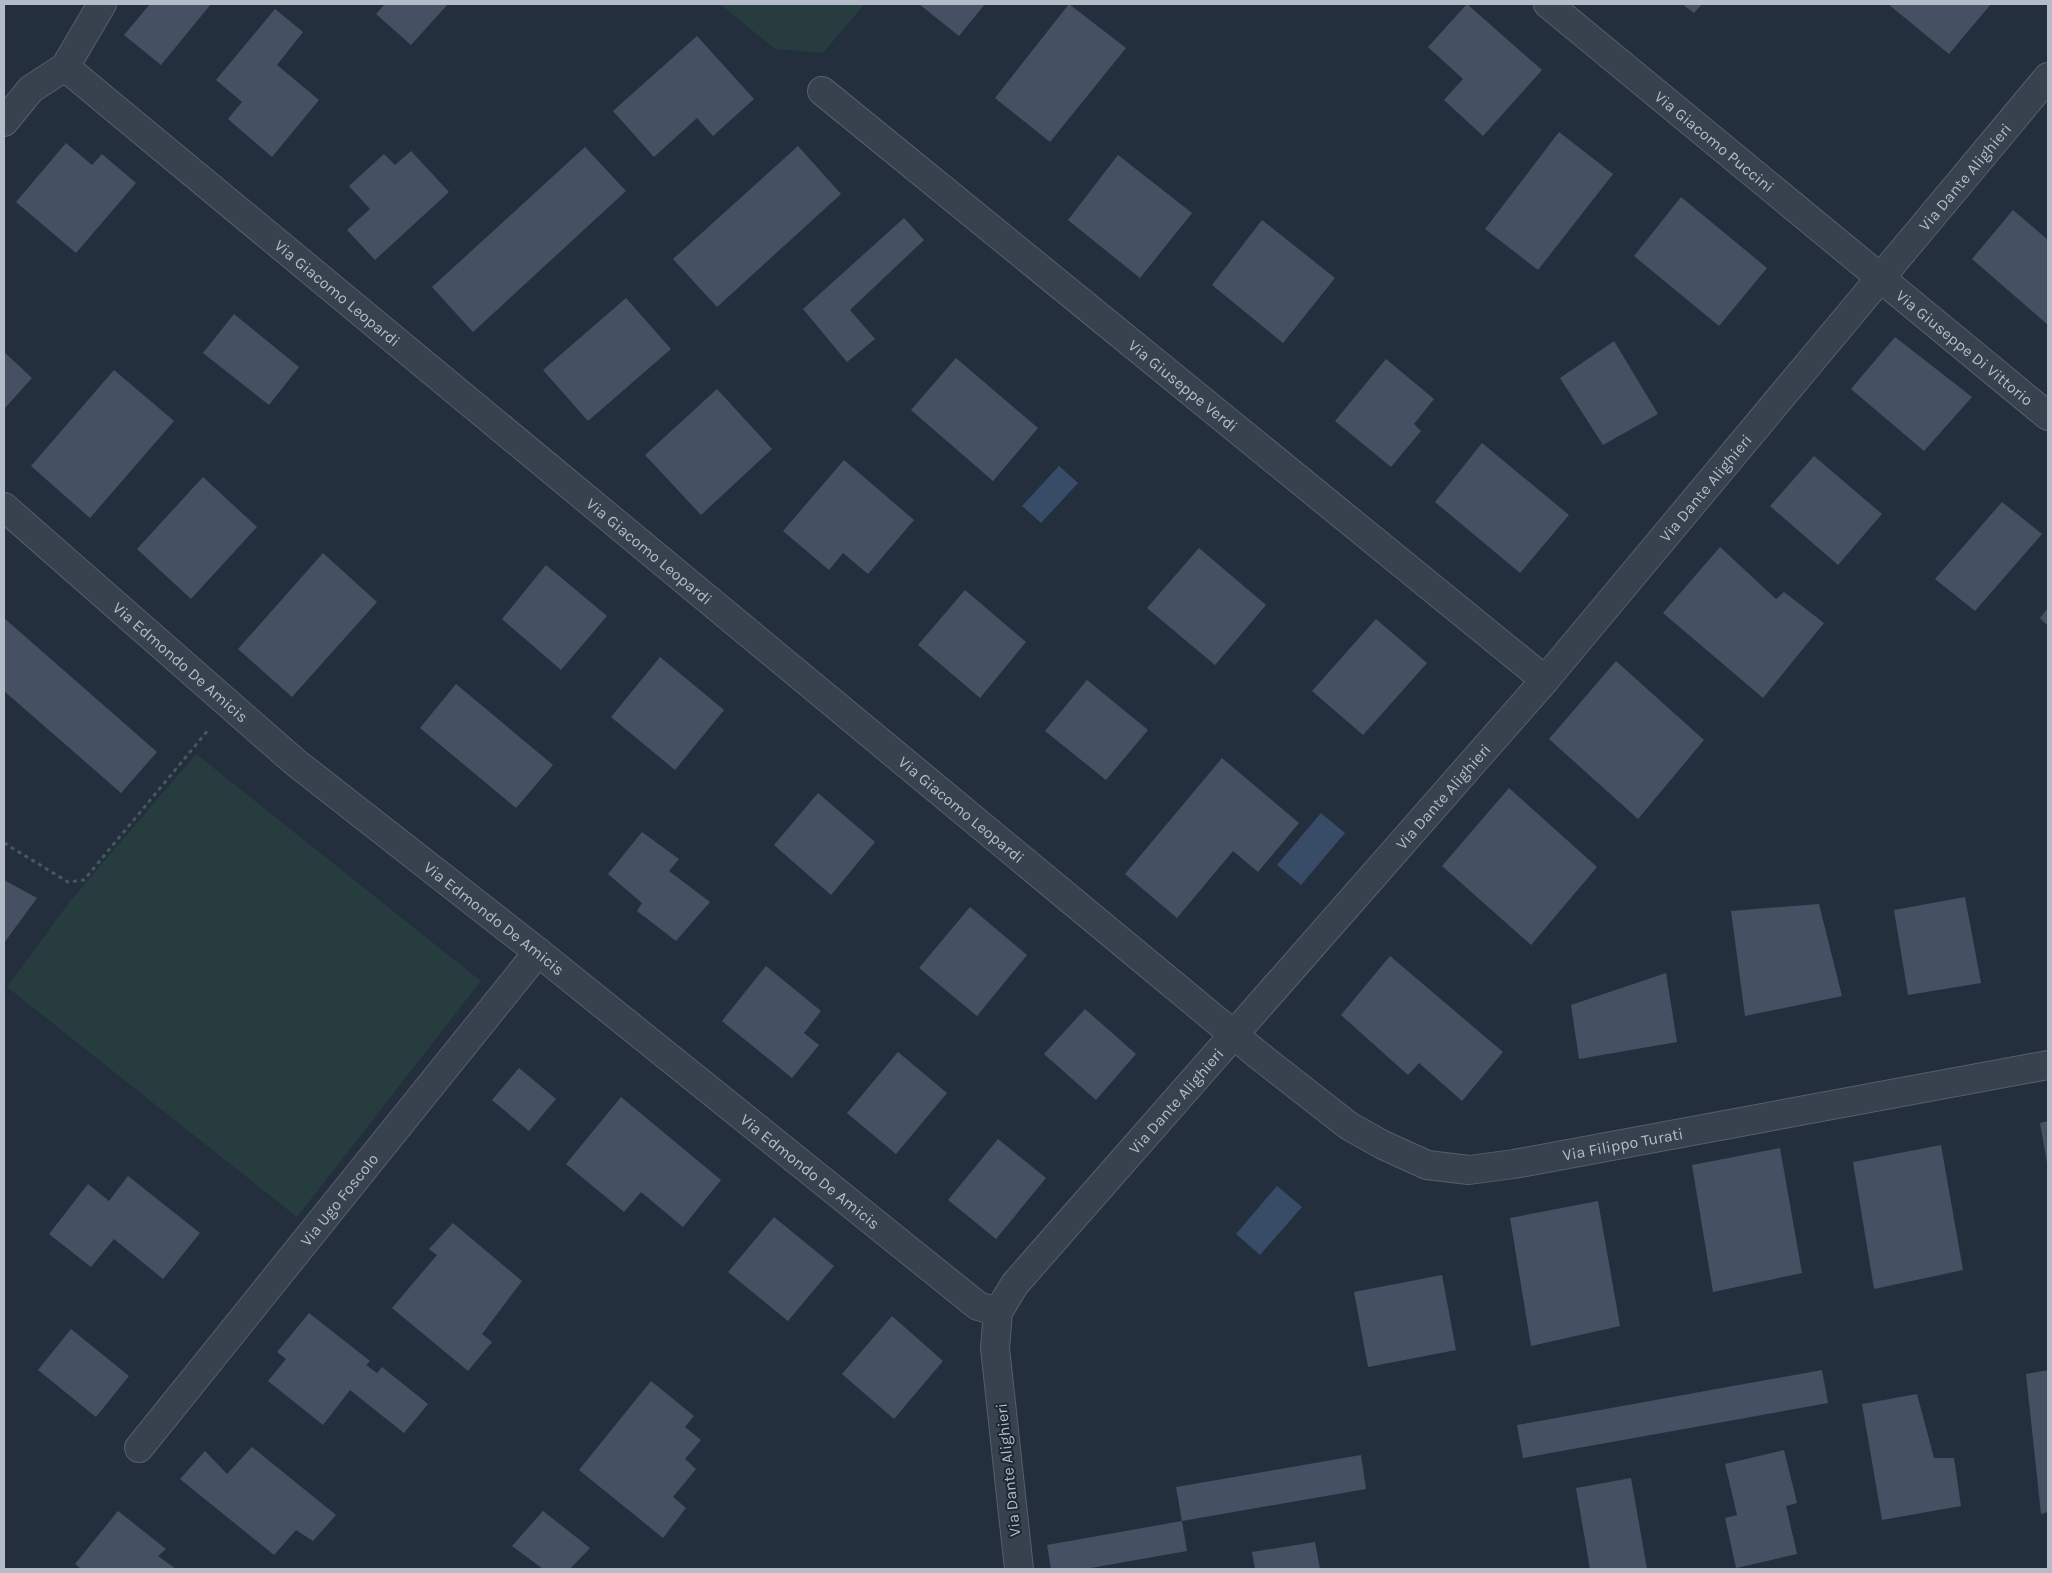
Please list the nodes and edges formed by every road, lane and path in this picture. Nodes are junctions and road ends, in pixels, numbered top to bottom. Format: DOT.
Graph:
graph roads {
  1 [pos="102,4"];
  2 [pos="1548,4"];
  3 [pos="65,67"];
  4 [pos="2048,77"];
  5 [pos="822,91"];
  6 [pos="4,122"];
  7 [pos="1881,278"];
  8 [pos="2048,416"];
  9 [pos="4,507"];
  10 [pos="1546,680"];
  11 [pos="230,705"];
  12 [pos="4,843"];
  13 [pos="538,952"];
  14 [pos="1234,1034"];
  15 [pos="2048,1065"];
  16 [pos="998,1312"];
  17 [pos="139,1448"];
  18 [pos="1019,1569"];
  1 -- 3 [label="street"];
  2 -- 7 [label="street, Via Giacomo Puccini"];
  3 -- 6 [label="street"];
  3 -- 14 [label="street, Via Giacomo Leopardi"];
  4 -- 7 [label="street, Via Dante Alighieri"];
  5 -- 10 [label="street, Via Giuseppe Verdi"];
  7 -- 8 [label="street, Via Giuseppe Di Vittorio"];
  7 -- 10 [label="street, Via Dante Alighieri"];
  9 -- 11 [label="street, Via Edmondo De Amicis"];
  10 -- 14 [label="street, Via Dante Alighieri"];
  11 -- 12 [label="path"];
  11 -- 13 [label="street, Via Edmondo De Amicis"];
  13 -- 16 [label="street, Via Edmondo De Amicis"];
  13 -- 17 [label="street, Via Ugo Foscolo"];
  14 -- 15 [label="street, Via Filippo Turati"];
  14 -- 16 [label="street, Via Dante Alighieri"];
  16 -- 18 [label="street, Via Dante Alighieri"];
}
